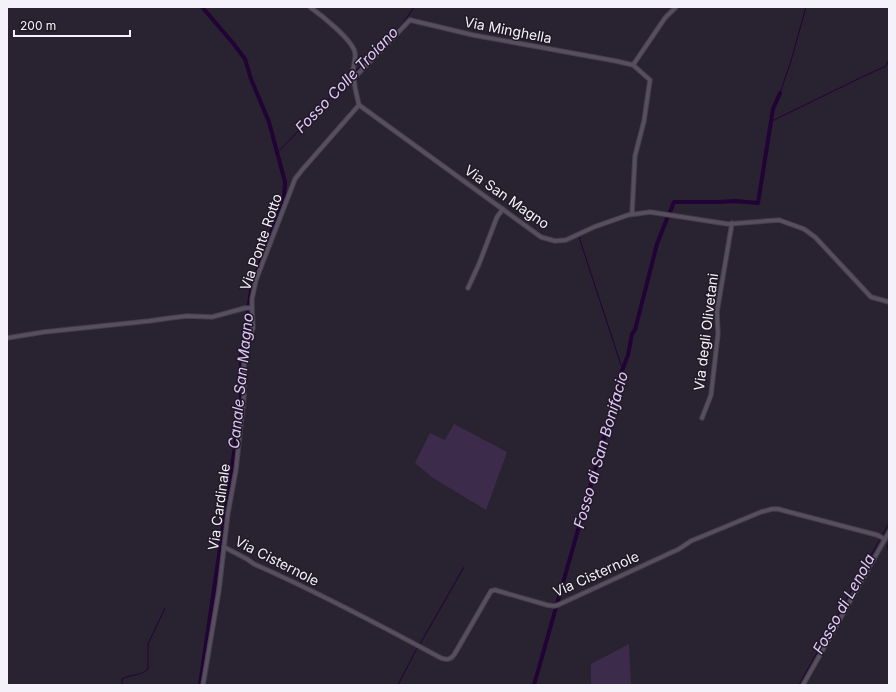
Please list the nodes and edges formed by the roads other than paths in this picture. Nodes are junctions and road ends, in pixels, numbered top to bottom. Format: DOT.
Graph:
graph roads {
  1 [pos="310,7"];
  2 [pos="676,7"];
  3 [pos="633,65"];
  4 [pos="354,77"];
  5 [pos="359,105"];
  6 [pos="503,209"];
  7 [pos="632,214"];
  8 [pos="732,223"];
  9 [pos="468,288"];
  10 [pos="889,302"];
  11 [pos="249,308"];
  12 [pos="7,338"];
  13 [pos="702,418"];
  14 [pos="889,532"];
  15 [pos="883,537"];
  16 [pos="224,547"];
  17 [pos="203,685"];
  18 [pos="803,685"];
  1 -- 4 [label="street"];
  2 -- 3 [label="street"];
  3 -- 4 [label="street, Via Minghella"];
  3 -- 7 [label="street"];
  4 -- 5 [label="street"];
  5 -- 6 [label="street, Via San Magno"];
  5 -- 11 [label="street, Via Ponte Rotto"];
  6 -- 7 [label="street, Via San Magno"];
  6 -- 9 [label="street"];
  7 -- 8 [label="street, Via San Magno"];
  8 -- 10 [label="street, Via San Magno"];
  8 -- 13 [label="street, Via degli Olivetani"];
  11 -- 12 [label="street, Via Ponte Rotto"];
  11 -- 16 [label="street, Via Cardinale"];
  14 -- 15 [label="street"];
  15 -- 16 [label="street, Via Cisternole"];
  15 -- 18 [label="street"];
  16 -- 17 [label="street, Via Cardinale"];
}
